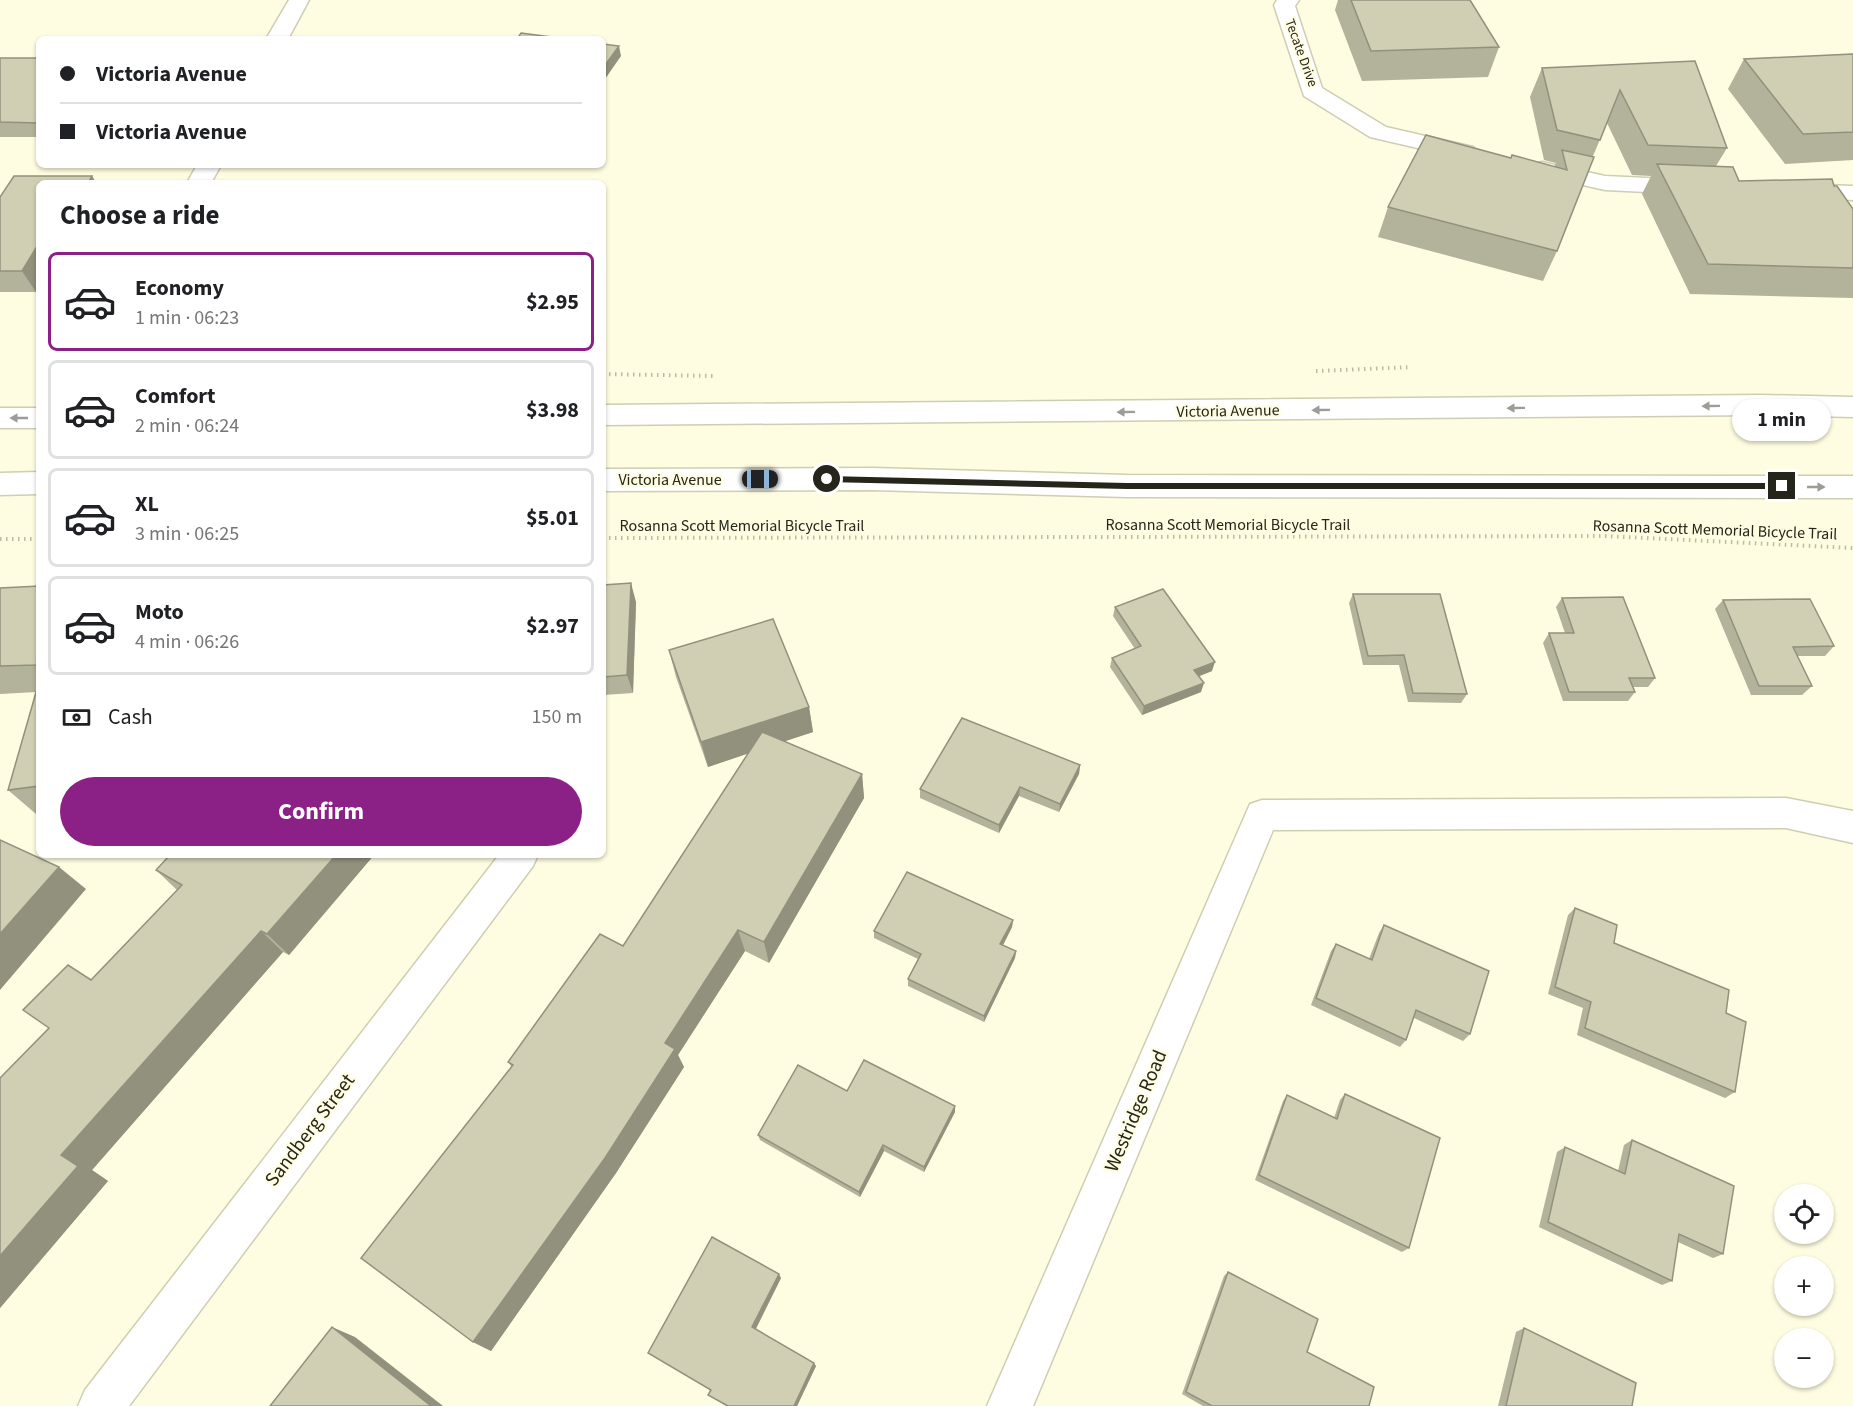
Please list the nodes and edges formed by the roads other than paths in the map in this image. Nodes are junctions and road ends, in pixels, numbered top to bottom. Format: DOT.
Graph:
graph roads {
  1 [pos="299,0"];
  2 [pos="1289,0"];
  3 [pos="279,36"];
  4 [pos="1491,158"];
  5 [pos="1525,166"];
  6 [pos="1711,188"];
  7 [pos="1770,190"];
  8 [pos="1853,193"];
  9 [pos="1853,407"];
  10 [pos="606,415"];
  11 [pos="0,418"];
  12 [pos="36,418"];
  13 [pos="606,480"];
  14 [pos="36,483"];
  15 [pos="0,484"];
  16 [pos="1853,487"];
  17 [pos="1853,827"];
  18 [pos="518,858"];
  19 [pos="101,1406"];
  20 [pos="1010,1406"];
  1 -- 3 [label="main road"];
  2 -- 4 [label="main road, Tecate Drive"];
  5 -- 6 [label="main road"];
  7 -- 8 [label="main road"];
  9 -- 10 [label="main road, Victoria Avenue, one-way"];
  12 -- 11 [label="main road, one-way"];
  13 -- 16 [label="main road, Victoria Avenue, one-way"];
  14 -- 15 [label="main road"];
  17 -- 20 [label="main road, Westridge Road"];
  18 -- 19 [label="main road, Sandberg Street"];
}
